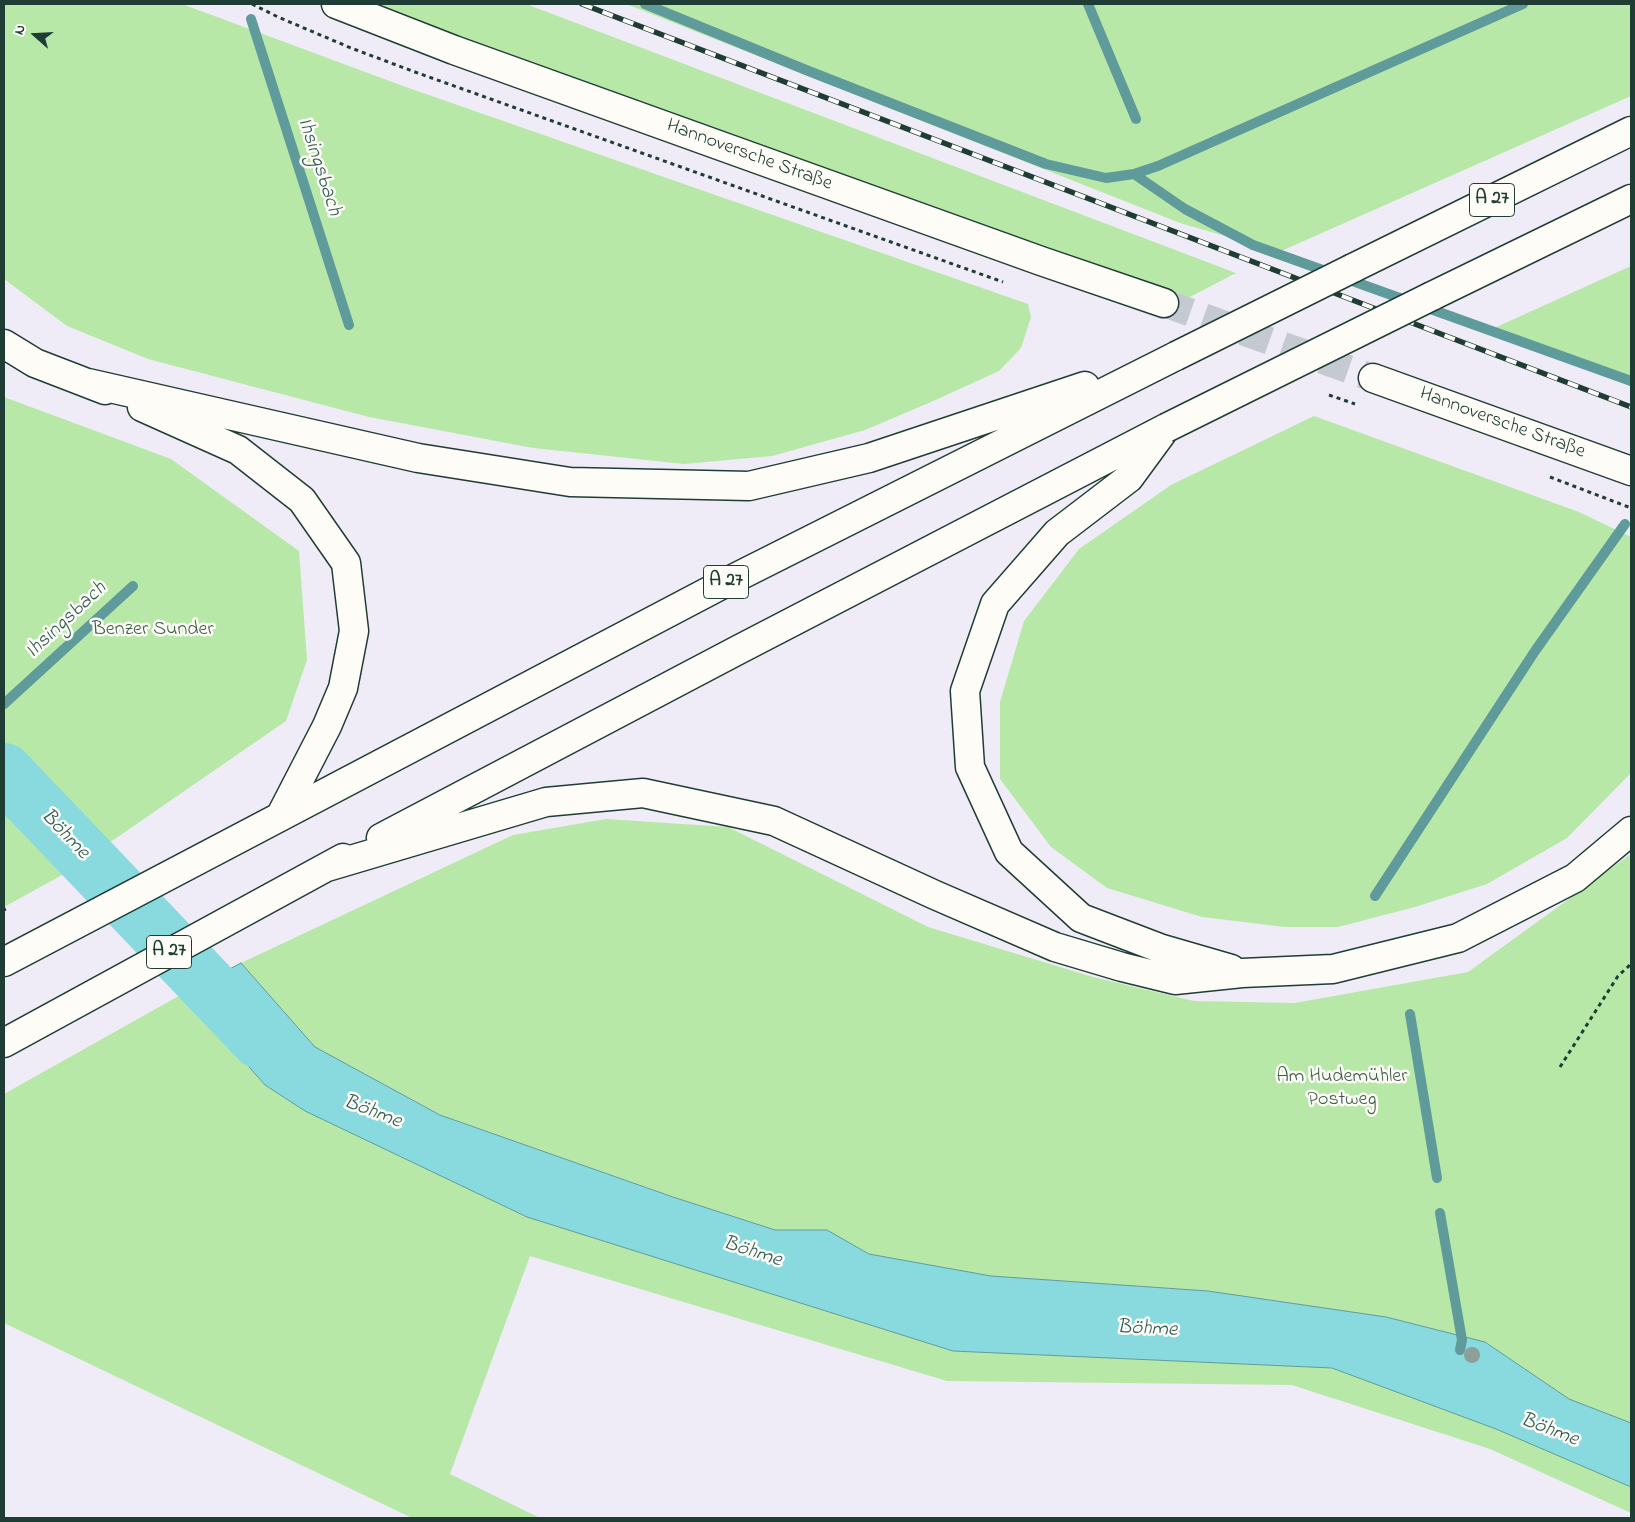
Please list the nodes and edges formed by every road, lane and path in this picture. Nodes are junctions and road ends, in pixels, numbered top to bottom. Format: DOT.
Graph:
graph roads {
  1 [pos="252,4"];
  2 [pos="336,4"];
  3 [pos="278,18"];
  4 [pos="1631,132"];
  5 [pos="1631,199"];
  6 [pos="1164,303"];
  7 [pos="4,344"];
  8 [pos="1176,356"];
  9 [pos="1373,378"];
  10 [pos="88,383"];
  11 [pos="1166,428"];
  12 [pos="1631,471"];
  13 [pos="280,817"];
  14 [pos="1631,831"];
  15 [pos="327,867"];
  16 [pos="4,962"];
  17 [pos="1631,964"];
  18 [pos="1242,973"];
  19 [pos="8,1040"];
  20 [pos="1560,1067"];
  1 -- 3 [label="path"];
  2 -- 6 [label="main road, Hannoversche Straße"];
  4 -- 8 [label="main road, A 27, bridge"];
  5 -- 11 [label="main road, A 27, bridge"];
  7 -- 10 [label="main road"];
  8 -- 10 [label="main road"];
  8 -- 13 [label="main road, A 27"];
  9 -- 12 [label="main road, Hannoversche Straße"];
  10 -- 13 [label="main road"];
  11 -- 15 [label="main road, A 27"];
  11 -- 18 [label="main road"];
  13 -- 16 [label="main road, A 27"];
  14 -- 18 [label="main road"];
  15 -- 18 [label="main road"];
  15 -- 19 [label="main road, A 27"];
  17 -- 20 [label="path"];
}
